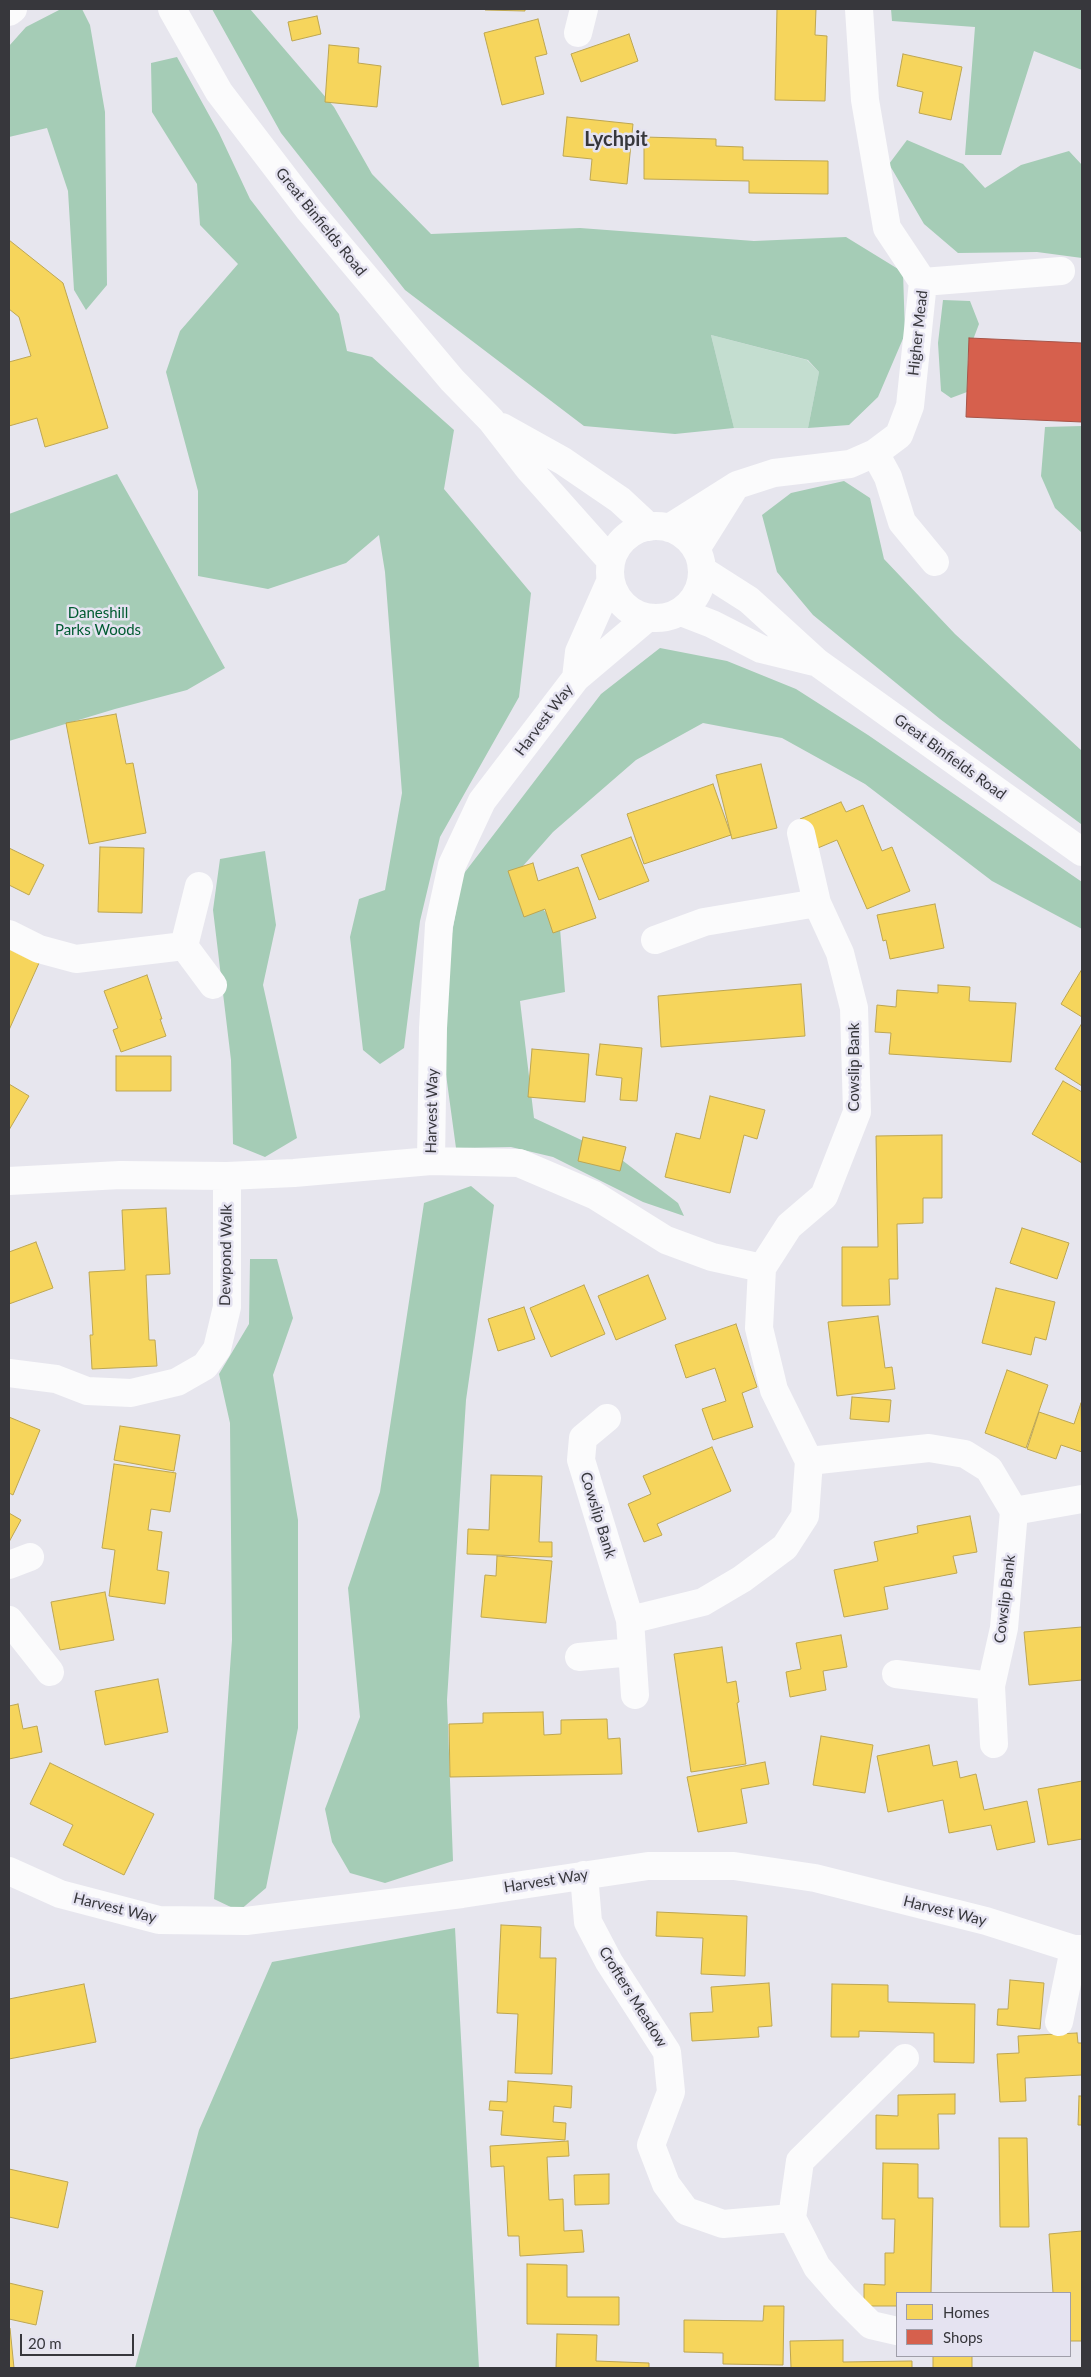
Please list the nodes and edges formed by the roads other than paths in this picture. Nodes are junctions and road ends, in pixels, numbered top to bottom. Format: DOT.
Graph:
graph roads {
  1 [pos="14,9"];
  2 [pos="172,9"];
  3 [pos="859,9"];
  4 [pos="9,12"];
  5 [pos="1061,271"];
  6 [pos="923,282"];
  7 [pos="491,420"];
  8 [pos="875,453"];
  9 [pos="737,485"];
  10 [pos="659,527"];
  11 [pos="699,560"];
  12 [pos="935,562"];
  13 [pos="611,571"];
  14 [pos="681,612"];
  15 [pos="647,618"];
  16 [pos="818,663"];
  17 [pos="576,678"];
  18 [pos="801,833"];
  19 [pos="1082,852"];
  20 [pos="199,886"];
  21 [pos="817,903"];
  22 [pos="9,934"];
  23 [pos="655,940"];
  24 [pos="184,946"];
  25 [pos="212,984"];
  26 [pos="431,1161"];
  27 [pos="227,1176"];
  28 [pos="9,1181"];
  29 [pos="762,1268"];
  30 [pos="9,1373"];
  31 [pos="607,1418"];
  32 [pos="808,1461"];
  33 [pos="1082,1499"];
  34 [pos="1014,1511"];
  35 [pos="630,1620"];
  36 [pos="9,1622"];
  37 [pos="632,1652"];
  38 [pos="579,1657"];
  39 [pos="50,1672"];
  40 [pos="896,1674"];
  41 [pos="991,1686"];
  42 [pos="635,1695"];
  43 [pos="994,1744"];
  44 [pos="9,1871"];
  45 [pos="584,1875"];
  46 [pos="1078,1949"];
  47 [pos="1059,2022"];
  48 [pos="905,2058"];
  49 [pos="792,2218"];
  50 [pos="896,2331"];
  1 -- 4 [label="street"];
  2 -- 7 [label="street, Great Binfields Road"];
  3 -- 6 [label="street, Higher Mead"];
  5 -- 6 [label="street"];
  6 -- 8 [label="street, Higher Mead"];
  7 -- 10 [label="street, Great Binfields Road"];
  7 -- 13 [label="street, Great Binfields Road"];
  8 -- 9 [label="street, Higher Mead"];
  8 -- 12 [label="street"];
  9 -- 10 [label="street, Higher Mead"];
  9 -- 11 [label="street"];
  10 -- 11 [label="street"];
  10 -- 13 [label="street"];
  11 -- 14 [label="street"];
  11 -- 16 [label="street, Great Binfields Road"];
  13 -- 15 [label="street"];
  13 -- 17 [label="street, Harvest Way"];
  14 -- 15 [label="street"];
  14 -- 16 [label="street, Great Binfields Road"];
  15 -- 17 [label="street, Harvest Way"];
  16 -- 19 [label="street, Great Binfields Road"];
  17 -- 26 [label="street, Harvest Way"];
  18 -- 21 [label="street, Cowslip Bank"];
  20 -- 24 [label="street"];
  21 -- 23 [label="street"];
  21 -- 29 [label="street, Cowslip Bank"];
  22 -- 24 [label="street"];
  24 -- 25 [label="street"];
  26 -- 27 [label="street, Harvest Way"];
  26 -- 29 [label="street"];
  27 -- 28 [label="street, Harvest Way"];
  27 -- 30 [label="street, Dewpond Walk"];
  29 -- 32 [label="street"];
  31 -- 35 [label="street, Cowslip Bank"];
  32 -- 34 [label="street"];
  32 -- 35 [label="street"];
  33 -- 34 [label="street"];
  34 -- 41 [label="street, Cowslip Bank"];
  35 -- 37 [label="street, Cowslip Bank"];
  36 -- 39 [label="street"];
  37 -- 38 [label="street"];
  37 -- 42 [label="street, Cowslip Bank"];
  40 -- 41 [label="street"];
  41 -- 43 [label="street, Cowslip Bank"];
  44 -- 45 [label="street, Harvest Way"];
  45 -- 46 [label="street, Harvest Way"];
  45 -- 49 [label="street, Crofters Meadow"];
  46 -- 47 [label="street"];
  48 -- 49 [label="street"];
  49 -- 50 [label="street"];
}
